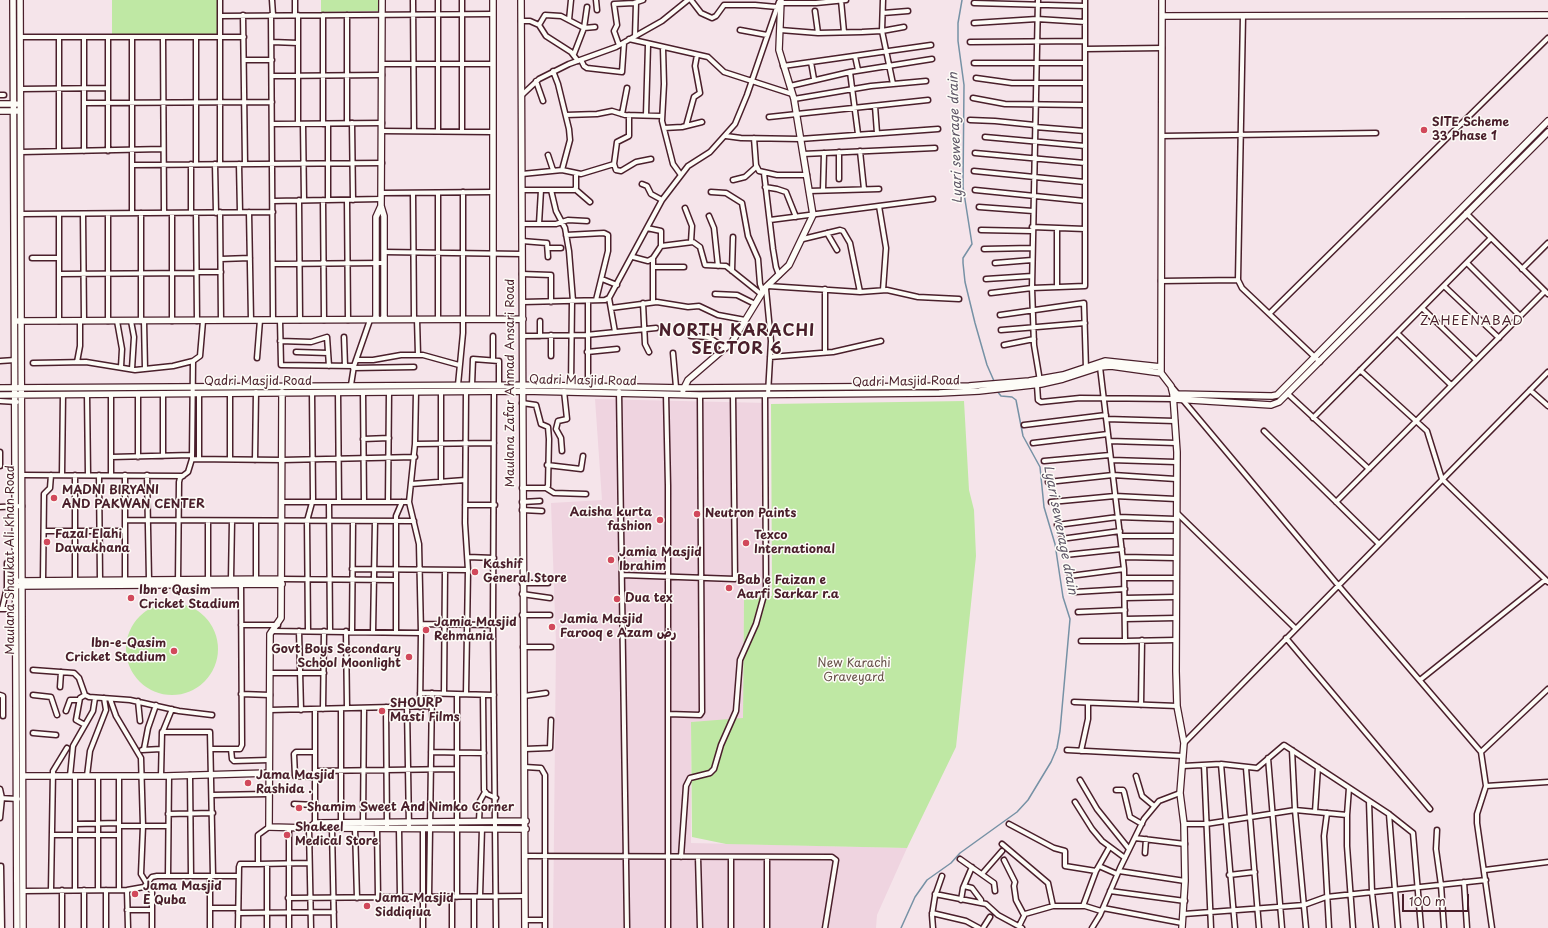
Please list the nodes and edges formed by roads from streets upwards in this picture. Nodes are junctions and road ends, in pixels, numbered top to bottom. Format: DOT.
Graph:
graph roads {
  1 [pos="13,0"];
  2 [pos="20,0"];
  3 [pos="220,0"];
  4 [pos="272,0"];
  5 [pos="295,0"];
  6 [pos="382,0"];
  7 [pos="413,0"];
  8 [pos="438,0"];
  9 [pos="462,0"];
  10 [pos="493,0"];
  11 [pos="521,0"];
  12 [pos="570,0"];
  13 [pos="596,0"];
  14 [pos="643,0"];
  15 [pos="688,0"];
  16 [pos="691,0"];
  17 [pos="834,0"];
  18 [pos="841,0"];
  19 [pos="846,0"];
  20 [pos="883,0"];
  21 [pos="1085,0"];
  22 [pos="1162,0"];
  23 [pos="623,2"];
  24 [pos="1038,2"];
  25 [pos="636,3"];
  26 [pos="780,3"];
  27 [pos="974,3"];
  28 [pos="1085,6"];
  29 [pos="587,7"];
  30 [pos="597,10"];
  31 [pos="815,11"];
  32 [pos="908,11"];
  33 [pos="883,13"];
  34 [pos="382,14"];
  35 [pos="413,14"];
  36 [pos="438,14"];
  37 [pos="462,14"];
  38 [pos="493,14"];
  39 [pos="243,15"];
  40 [pos="272,15"];
  41 [pos="296,15"];
  42 [pos="322,15"];
  43 [pos="347,15"];
  44 [pos="1548,15"];
  45 [pos="220,16"];
  46 [pos="1162,16"];
  47 [pos="1243,16"];
  48 [pos="569,20"];
  49 [pos="1037,20"];
  50 [pos="521,21"];
  51 [pos="1085,22"];
  52 [pos="974,23"];
  53 [pos="539,25"];
  54 [pos="595,27"];
  55 [pos="584,28"];
  56 [pos="904,28"];
  57 [pos="740,30"];
  58 [pos="780,30"];
  59 [pos="882,31"];
  60 [pos="844,32"];
  61 [pos="818,33"];
  62 [pos="767,35"];
  63 [pos="220,36"];
  64 [pos="244,36"];
  65 [pos="635,36"];
  66 [pos="20,37"];
  67 [pos="59,37"];
  68 [pos="84,37"];
  69 [pos="108,37"];
  70 [pos="132,37"];
  71 [pos="163,37"];
  72 [pos="196,37"];
  73 [pos="1548,38"];
  74 [pos="629,39"];
  75 [pos="1085,40"];
  76 [pos="1037,41"];
  77 [pos="272,42"];
  78 [pos="624,42"];
  79 [pos="970,42"];
  80 [pos="298,43"];
  81 [pos="619,45"];
  82 [pos="648,45"];
  83 [pos="931,45"];
  84 [pos="663,48"];
  85 [pos="1162,48"];
  86 [pos="1085,49"];
  87 [pos="887,52"];
  88 [pos="574,54"];
  89 [pos="697,55"];
  90 [pos="855,56"];
  91 [pos="932,59"];
  92 [pos="244,60"];
  93 [pos="272,60"];
  94 [pos="579,60"];
  95 [pos="811,62"];
  96 [pos="974,63"];
  97 [pos="1036,63"];
  98 [pos="1085,63"];
  99 [pos="382,64"];
  100 [pos="414,64"];
  101 [pos="438,64"];
  102 [pos="462,64"];
  103 [pos="493,64"];
  104 [pos="890,64"];
  105 [pos="783,66"];
  106 [pos="858,70"];
  107 [pos="553,71"];
  108 [pos="850,72"];
  109 [pos="382,75"];
  110 [pos="272,76"];
  111 [pos="298,76"];
  112 [pos="323,76"];
  113 [pos="347,76"];
  114 [pos="976,78"];
  115 [pos="814,79"];
  116 [pos="752,80"];
  117 [pos="536,81"];
  118 [pos="926,81"];
  119 [pos="1036,83"];
  120 [pos="1085,83"];
  121 [pos="893,84"];
  122 [pos="790,86"];
  123 [pos="21,88"];
  124 [pos="59,88"];
  125 [pos="84,88"];
  126 [pos="108,88"];
  127 [pos="627,88"];
  128 [pos="852,90"];
  129 [pos="522,95"];
  130 [pos="793,97"];
  131 [pos="972,98"];
  132 [pos="928,100"];
  133 [pos="543,101"];
  134 [pos="196,102"];
  135 [pos="220,102"];
  136 [pos="244,102"];
  137 [pos="272,102"];
  138 [pos="84,103"];
  139 [pos="108,103"];
  140 [pos="132,103"];
  141 [pos="163,103"];
  142 [pos="0,104"];
  143 [pos="14,104"];
  144 [pos="21,104"];
  145 [pos="1035,104"];
  146 [pos="1085,105"];
  147 [pos="875,106"];
  148 [pos="854,108"];
  149 [pos="0,111"];
  150 [pos="13,111"];
  151 [pos="21,111"];
  152 [pos="796,113"];
  153 [pos="622,114"];
  154 [pos="629,115"];
  155 [pos="646,115"];
  156 [pos="566,116"];
  157 [pos="662,116"];
  158 [pos="769,117"];
  159 [pos="970,120"];
  160 [pos="1548,121"];
  161 [pos="702,122"];
  162 [pos="350,123"];
  163 [pos="382,123"];
  164 [pos="272,124"];
  165 [pos="301,124"];
  166 [pos="326,124"];
  167 [pos="686,126"];
  168 [pos="1035,126"];
  169 [pos="664,128"];
  170 [pos="938,128"];
  171 [pos="382,131"];
  172 [pos="414,131"];
  173 [pos="438,131"];
  174 [pos="1085,131"];
  175 [pos="462,132"];
  176 [pos="492,132"];
  177 [pos="1548,132"];
  178 [pos="877,133"];
  179 [pos="858,134"];
  180 [pos="1376,134"];
  181 [pos="1242,135"];
  182 [pos="726,136"];
  183 [pos="1162,136"];
  184 [pos="985,137"];
  185 [pos="754,138"];
  186 [pos="800,139"];
  187 [pos="1034,142"];
  188 [pos="1085,146"];
  189 [pos="935,148"];
  190 [pos="163,149"];
  191 [pos="132,150"];
  192 [pos="59,151"];
  193 [pos="84,151"];
  194 [pos="108,151"];
  195 [pos="860,151"];
  196 [pos="21,152"];
  197 [pos="839,152"];
  198 [pos="824,153"];
  199 [pos="975,153"];
  200 [pos="803,154"];
  201 [pos="548,155"];
  202 [pos="651,159"];
  203 [pos="1034,159"];
  204 [pos="352,163"];
  205 [pos="382,163"];
  206 [pos="1085,163"];
  207 [pos="163,164"];
  208 [pos="191,164"];
  209 [pos="196,164"];
  210 [pos="215,164"];
  211 [pos="220,164"];
  212 [pos="239,164"];
  213 [pos="245,164"];
  214 [pos="272,164"];
  215 [pos="304,164"];
  216 [pos="328,164"];
  217 [pos="614,164"];
  218 [pos="132,165"];
  219 [pos="756,167"];
  220 [pos="553,170"];
  221 [pos="562,170"];
  222 [pos="974,171"];
  223 [pos="576,173"];
  224 [pos="764,173"];
  225 [pos="522,174"];
  226 [pos="681,175"];
  227 [pos="807,175"];
  228 [pos="1493,176"];
  229 [pos="840,178"];
  230 [pos="1034,178"];
  231 [pos="733,180"];
  232 [pos="1498,181"];
  233 [pos="1085,182"];
  234 [pos="642,184"];
  235 [pos="765,187"];
  236 [pos="575,189"];
  237 [pos="864,189"];
  238 [pos="879,189"];
  239 [pos="522,190"];
  240 [pos="541,190"];
  241 [pos="551,190"];
  242 [pos="823,190"];
  243 [pos="974,190"];
  244 [pos="809,191"];
  245 [pos="463,192"];
  246 [pos="493,192"];
  247 [pos="711,192"];
  248 [pos="413,193"];
  249 [pos="438,193"];
  250 [pos="1034,195"];
  251 [pos="302,200"];
  252 [pos="322,200"];
  253 [pos="328,200"];
  254 [pos="347,200"];
  255 [pos="353,200"];
  256 [pos="381,200"];
  257 [pos="662,200"];
  258 [pos="933,200"];
  259 [pos="272,201"];
  260 [pos="1085,201"];
  261 [pos="590,202"];
  262 [pos="879,206"];
  263 [pos="979,207"];
  264 [pos="685,208"];
  265 [pos="1033,211"];
  266 [pos="218,212"];
  267 [pos="240,212"];
  268 [pos="250,212"];
  269 [pos="273,212"];
  270 [pos="132,213"];
  271 [pos="141,213"];
  272 [pos="164,213"];
  273 [pos="172,213"];
  274 [pos="194,213"];
  275 [pos="1466,213"];
  276 [pos="21,214"];
  277 [pos="59,214"];
  278 [pos="83,214"];
  279 [pos="108,214"];
  280 [pos="813,215"];
  281 [pos="709,216"];
  282 [pos="796,217"];
  283 [pos="770,220"];
  284 [pos="587,221"];
  285 [pos="562,222"];
  286 [pos="522,224"];
  287 [pos="539,224"];
  288 [pos="647,228"];
  289 [pos="1057,228"];
  290 [pos="1032,229"];
  291 [pos="981,230"];
  292 [pos="1085,230"];
  293 [pos="827,233"];
  294 [pos="566,235"];
  295 [pos="733,238"];
  296 [pos="1491,238"];
  297 [pos="803,239"];
  298 [pos="522,241"];
  299 [pos="691,242"];
  300 [pos="1548,243"];
  301 [pos="661,246"];
  302 [pos="548,248"];
  303 [pos="561,248"];
  304 [pos="1032,248"];
  305 [pos="984,249"];
  306 [pos="837,250"];
  307 [pos="384,252"];
  308 [pos="414,252"];
  309 [pos="438,253"];
  310 [pos="462,253"];
  311 [pos="493,253"];
  312 [pos="522,254"];
  313 [pos="548,257"];
  314 [pos="633,257"];
  315 [pos="32,258"];
  316 [pos="59,258"];
  317 [pos="221,258"];
  318 [pos="250,258"];
  319 [pos="653,258"];
  320 [pos="1032,260"];
  321 [pos="323,263"];
  322 [pos="348,263"];
  323 [pos="376,263"];
  324 [pos="383,263"];
  325 [pos="995,263"];
  326 [pos="1467,263"];
  327 [pos="273,264"];
  328 [pos="300,264"];
  329 [pos="718,266"];
  330 [pos="653,267"];
  331 [pos="684,267"];
  332 [pos="1522,269"];
  333 [pos="732,271"];
  334 [pos="221,272"];
  335 [pos="197,273"];
  336 [pos="59,274"];
  337 [pos="83,274"];
  338 [pos="108,274"];
  339 [pos="141,274"];
  340 [pos="172,274"];
  341 [pos="522,274"];
  342 [pos="779,275"];
  343 [pos="1032,276"];
  344 [pos="602,279"];
  345 [pos="986,279"];
  346 [pos="1238,280"];
  347 [pos="1161,281"];
  348 [pos="617,285"];
  349 [pos="1444,286"];
  350 [pos="1057,287"];
  351 [pos="825,288"];
  352 [pos="1032,288"];
  353 [pos="765,290"];
  354 [pos="883,290"];
  355 [pos="860,292"];
  356 [pos="991,293"];
  357 [pos="1546,293"];
  358 [pos="715,294"];
  359 [pos="609,298"];
  360 [pos="959,299"];
  361 [pos="596,300"];
  362 [pos="572,301"];
  363 [pos="588,301"];
  364 [pos="523,302"];
  365 [pos="550,302"];
  366 [pos="653,302"];
  367 [pos="643,303"];
  368 [pos="755,304"];
  369 [pos="611,308"];
  370 [pos="1422,308"];
  371 [pos="1033,310"];
  372 [pos="1270,313"];
  373 [pos="1000,315"];
  374 [pos="1520,316"];
  375 [pos="373,319"];
  376 [pos="384,319"];
  377 [pos="416,319"];
  378 [pos="438,319"];
  379 [pos="463,319"];
  380 [pos="493,319"];
  381 [pos="523,319"];
  382 [pos="221,320"];
  383 [pos="251,320"];
  384 [pos="260,320"];
  385 [pos="273,320"];
  386 [pos="280,320"];
  387 [pos="300,320"];
  388 [pos="324,320"];
  389 [pos="348,320"];
  390 [pos="745,320"];
  391 [pos="14,321"];
  392 [pos="21,321"];
  393 [pos="59,321"];
  394 [pos="82,321"];
  395 [pos="108,321"];
  396 [pos="118,321"];
  397 [pos="131,321"];
  398 [pos="142,321"];
  399 [pos="172,321"];
  400 [pos="200,321"];
  401 [pos="540,321"];
  402 [pos="1085,323"];
  403 [pos="644,328"];
  404 [pos="656,328"];
  405 [pos="1033,328"];
  406 [pos="1001,330"];
  407 [pos="615,332"];
  408 [pos="1397,334"];
  409 [pos="586,335"];
  410 [pos="493,336"];
  411 [pos="522,336"];
  412 [pos="540,336"];
  413 [pos="551,336"];
  414 [pos="570,336"];
  415 [pos="691,336"];
  416 [pos="344,337"];
  417 [pos="1499,338"];
  418 [pos="1034,339"];
  419 [pos="280,341"];
  420 [pos="881,341"];
  421 [pos="1004,345"];
  422 [pos="726,348"];
  423 [pos="617,349"];
  424 [pos="296,352"];
  425 [pos="587,352"];
  426 [pos="649,352"];
  427 [pos="825,352"];
  428 [pos="328,353"];
  429 [pos="673,353"];
  430 [pos="418,355"];
  431 [pos="551,356"];
  432 [pos="770,357"];
  433 [pos="1315,357"];
  434 [pos="257,358"];
  435 [pos="15,360"];
  436 [pos="356,360"];
  437 [pos="494,360"];
  438 [pos="1476,360"];
  439 [pos="0,361"];
  440 [pos="193,361"];
  441 [pos="77,362"];
  442 [pos="1320,362"];
  443 [pos="33,363"];
  444 [pos="459,364"];
  445 [pos="329,366"];
  446 [pos="345,366"];
  447 [pos="121,367"];
  448 [pos="354,367"];
  449 [pos="414,367"];
  450 [pos="1100,367"];
  451 [pos="132,369"];
  452 [pos="145,369"];
  453 [pos="1086,369"];
  454 [pos="1161,370"];
  455 [pos="1360,370"];
  456 [pos="1548,372"];
  457 [pos="1038,383"];
  458 [pos="458,385"];
  459 [pos="472,385"];
  460 [pos="499,385"];
  461 [pos="1452,385"];
  462 [pos="193,386"];
  463 [pos="351,386"];
  464 [pos="570,386"];
  465 [pos="588,386"];
  466 [pos="676,387"];
  467 [pos="768,387"];
  468 [pos="0,388"];
  469 [pos="18,388"];
  470 [pos="522,388"];
  471 [pos="683,388"];
  472 [pos="978,388"];
  473 [pos="619,390"];
  474 [pos="1530,390"];
  475 [pos="564,391"];
  476 [pos="256,392"];
  477 [pos="282,392"];
  478 [pos="312,392"];
  479 [pos="338,392"];
  480 [pos="363,392"];
  481 [pos="389,392"];
  482 [pos="416,392"];
  483 [pos="441,392"];
  484 [pos="466,392"];
  485 [pos="494,392"];
  486 [pos="196,393"];
  487 [pos="230,393"];
  488 [pos="63,394"];
  489 [pos="88,394"];
  490 [pos="111,394"];
  491 [pos="138,394"];
  492 [pos="163,394"];
  493 [pos="666,394"];
  494 [pos="733,394"];
  495 [pos="767,394"];
  496 [pos="1288,394"];
  497 [pos="0,395"];
  498 [pos="21,395"];
  499 [pos="683,395"];
  500 [pos="700,395"];
  501 [pos="1175,396"];
  502 [pos="1103,399"];
  503 [pos="17,400"];
  504 [pos="1183,400"];
  505 [pos="0,402"];
  506 [pos="522,403"];
  507 [pos="1548,406"];
  508 [pos="1106,417"];
  509 [pos="1313,418"];
  510 [pos="1175,421"];
  511 [pos="1417,421"];
  512 [pos="1024,425"];
  513 [pos="1264,431"];
  514 [pos="1108,434"];
  515 [pos="388,438"];
  516 [pos="363,439"];
  517 [pos="1109,441"];
  518 [pos="466,443"];
  519 [pos="494,443"];
  520 [pos="1032,443"];
  521 [pos="1176,443"];
  522 [pos="416,444"];
  523 [pos="441,444"];
  524 [pos="562,451"];
  525 [pos="0,452"];
  526 [pos="138,456"];
  527 [pos="163,456"];
  528 [pos="583,456"];
  529 [pos="111,457"];
  530 [pos="192,457"];
  531 [pos="388,457"];
  532 [pos="415,457"];
  533 [pos="1111,457"];
  534 [pos="339,458"];
  535 [pos="363,458"];
  536 [pos="199,459"];
  537 [pos="230,459"];
  538 [pos="313,459"];
  539 [pos="255,460"];
  540 [pos="282,460"];
  541 [pos="1044,461"];
  542 [pos="1176,462"];
  543 [pos="548,465"];
  544 [pos="0,466"];
  545 [pos="1369,469"];
  546 [pos="22,475"];
  547 [pos="51,475"];
  548 [pos="62,475"];
  549 [pos="75,475"];
  550 [pos="88,475"];
  551 [pos="99,475"];
  552 [pos="111,475"];
  553 [pos="125,475"];
  554 [pos="148,475"];
  555 [pos="1113,475"];
  556 [pos="183,476"];
  557 [pos="1176,479"];
  558 [pos="1442,479"];
  559 [pos="465,480"];
  560 [pos="441,482"];
  561 [pos="1048,482"];
  562 [pos="412,484"];
  563 [pos="522,488"];
  564 [pos="546,488"];
  565 [pos="586,494"];
  566 [pos="1116,496"];
  567 [pos="1176,499"];
  568 [pos="540,501"];
  569 [pos="282,502"];
  570 [pos="313,502"];
  571 [pos="329,502"];
  572 [pos="339,502"];
  573 [pos="364,502"];
  574 [pos="388,502"];
  575 [pos="402,502"];
  576 [pos="410,502"];
  577 [pos="522,502"];
  578 [pos="1052,502"];
  579 [pos="1336,502"];
  580 [pos="465,505"];
  581 [pos="495,505"];
  582 [pos="15,506"];
  583 [pos="22,506"];
  584 [pos="0,507"];
  585 [pos="522,510"];
  586 [pos="542,511"];
  587 [pos="1176,512"];
  588 [pos="1118,517"];
  589 [pos="1176,519"];
  590 [pos="125,520"];
  591 [pos="148,520"];
  592 [pos="177,520"];
  593 [pos="208,520"];
  594 [pos="282,520"];
  595 [pos="232,521"];
  596 [pos="256,521"];
  597 [pos="307,521"];
  598 [pos="329,521"];
  599 [pos="353,521"];
  600 [pos="375,521"];
  601 [pos="396,521"];
  602 [pos="414,521"];
  603 [pos="1057,525"];
  604 [pos="44,531"];
  605 [pos="75,531"];
  606 [pos="99,531"];
  607 [pos="125,531"];
  608 [pos="1120,533"];
  609 [pos="1176,536"];
  610 [pos="1061,539"];
  611 [pos="1379,544"];
  612 [pos="1122,549"];
  613 [pos="1066,555"];
  614 [pos="468,557"];
  615 [pos="1123,557"];
  616 [pos="494,558"];
  617 [pos="1175,558"];
  618 [pos="7,563"];
  619 [pos="1124,568"];
  620 [pos="352,569"];
  621 [pos="374,569"];
  622 [pos="396,569"];
  623 [pos="421,570"];
  624 [pos="445,570"];
  625 [pos="468,570"];
  626 [pos="622,575"];
  627 [pos="1070,576"];
  628 [pos="668,577"];
  629 [pos="1124,578"];
  630 [pos="1176,578"];
  631 [pos="231,579"];
  632 [pos="256,579"];
  633 [pos="308,579"];
  634 [pos="330,579"];
  635 [pos="352,579"];
  636 [pos="701,579"];
  637 [pos="43,580"];
  638 [pos="75,580"];
  639 [pos="100,580"];
  640 [pos="125,580"];
  641 [pos="148,580"];
  642 [pos="208,580"];
  643 [pos="374,580"];
  644 [pos="396,580"];
  645 [pos="1547,581"];
  646 [pos="178,582"];
  647 [pos="241,582"];
  648 [pos="282,582"];
  649 [pos="15,583"];
  650 [pos="23,583"];
  651 [pos="522,583"];
  652 [pos="548,583"];
  653 [pos="1338,585"];
  654 [pos="1125,589"];
  655 [pos="1075,592"];
  656 [pos="522,594"];
  657 [pos="1176,597"];
  658 [pos="550,598"];
  659 [pos="1125,598"];
  660 [pos="2,601"];
  661 [pos="1,609"];
  662 [pos="15,609"];
  663 [pos="1125,610"];
  664 [pos="1078,612"];
  665 [pos="522,615"];
  666 [pos="550,616"];
  667 [pos="1176,618"];
  668 [pos="1125,619"];
  669 [pos="421,624"];
  670 [pos="241,625"];
  671 [pos="278,625"];
  672 [pos="444,625"];
  673 [pos="467,625"];
  674 [pos="493,625"];
  675 [pos="1295,628"];
  676 [pos="272,631"];
  677 [pos="299,631"];
  678 [pos="308,631"];
  679 [pos="324,631"];
  680 [pos="330,631"];
  681 [pos="346,632"];
  682 [pos="352,632"];
  683 [pos="374,632"];
  684 [pos="396,632"];
  685 [pos="421,633"];
  686 [pos="1286,638"];
  687 [pos="1142,640"];
  688 [pos="1176,640"];
  689 [pos="1081,641"];
  690 [pos="1125,641"];
  691 [pos="523,647"];
  692 [pos="551,647"];
  693 [pos="33,670"];
  694 [pos="61,672"];
  695 [pos="270,673"];
  696 [pos="300,673"];
  697 [pos="324,673"];
  698 [pos="1420,680"];
  699 [pos="60,687"];
  700 [pos="1548,689"];
  701 [pos="420,693"];
  702 [pos="432,693"];
  703 [pos="444,693"];
  704 [pos="546,693"];
  705 [pos="241,694"];
  706 [pos="270,694"];
  707 [pos="457,694"];
  708 [pos="466,694"];
  709 [pos="0,695"];
  710 [pos="33,695"];
  711 [pos="85,695"];
  712 [pos="484,695"];
  713 [pos="494,695"];
  714 [pos="524,696"];
  715 [pos="95,698"];
  716 [pos="104,698"];
  717 [pos="110,699"];
  718 [pos="79,700"];
  719 [pos="138,702"];
  720 [pos="1074,702"];
  721 [pos="1088,703"];
  722 [pos="156,705"];
  723 [pos="1141,705"];
  724 [pos="432,706"];
  725 [pos="1177,706"];
  726 [pos="386,707"];
  727 [pos="407,707"];
  728 [pos="420,707"];
  729 [pos="347,708"];
  730 [pos="364,708"];
  731 [pos="172,709"];
  732 [pos="323,709"];
  733 [pos="341,709"];
  734 [pos="270,710"];
  735 [pos="301,710"];
  736 [pos="315,710"];
  737 [pos="66,711"];
  738 [pos="668,714"];
  739 [pos="57,715"];
  740 [pos="212,715"];
  741 [pos="3,716"];
  742 [pos="551,720"];
  743 [pos="140,721"];
  744 [pos="85,725"];
  745 [pos="163,732"];
  746 [pos="33,733"];
  747 [pos="56,735"];
  748 [pos="1184,743"];
  749 [pos="67,748"];
  750 [pos="144,749"];
  751 [pos="161,749"];
  752 [pos="211,749"];
  753 [pos="231,749"];
  754 [pos="525,749"];
  755 [pos="1067,750"];
  756 [pos="1292,750"];
  757 [pos="1081,751"];
  758 [pos="138,752"];
  759 [pos="315,752"];
  760 [pos="431,752"];
  761 [pos="484,752"];
  762 [pos="1482,752"];
  763 [pos="457,753"];
  764 [pos="1183,756"];
  765 [pos="1268,758"];
  766 [pos="269,760"];
  767 [pos="1221,764"];
  768 [pos="1204,765"];
  769 [pos="1183,766"];
  770 [pos="525,767"];
  771 [pos="1318,767"];
  772 [pos="1246,768"];
  773 [pos="431,769"];
  774 [pos="457,769"];
  775 [pos="341,770"];
  776 [pos="364,770"];
  777 [pos="386,770"];
  778 [pos="408,770"];
  779 [pos="315,771"];
  780 [pos="269,773"];
  781 [pos="212,774"];
  782 [pos="190,775"];
  783 [pos="23,776"];
  784 [pos="52,776"];
  785 [pos="72,776"];
  786 [pos="87,776"];
  787 [pos="98,776"];
  788 [pos="119,776"];
  789 [pos="142,776"];
  790 [pos="161,776"];
  791 [pos="169,776"];
  792 [pos="1136,776"];
  793 [pos="315,777"];
  794 [pos="1080,780"];
  795 [pos="1548,782"];
  796 [pos="1486,786"];
  797 [pos="1349,788"];
  798 [pos="0,789"];
  799 [pos="1116,790"];
  800 [pos="485,792"];
  801 [pos="1180,793"];
  802 [pos="268,794"];
  803 [pos="212,796"];
  804 [pos="1,798"];
  805 [pos="496,798"];
  806 [pos="16,799"];
  807 [pos="23,800"];
  808 [pos="1369,801"];
  809 [pos="1075,802"];
  810 [pos="294,804"];
  811 [pos="315,804"];
  812 [pos="1154,806"];
  813 [pos="1430,809"];
  814 [pos="1295,810"];
  815 [pos="1315,812"];
  816 [pos="190,813"];
  817 [pos="212,813"];
  818 [pos="1272,813"];
  819 [pos="1327,813"];
  820 [pos="168,814"];
  821 [pos="1389,814"];
  822 [pos="1347,815"];
  823 [pos="1250,816"];
  824 [pos="0,818"];
  825 [pos="408,821"];
  826 [pos="431,821"];
  827 [pos="457,821"];
  828 [pos="479,821"];
  829 [pos="496,821"];
  830 [pos="526,821"];
  831 [pos="1225,821"];
  832 [pos="75,824"];
  833 [pos="98,824"];
  834 [pos="119,824"];
  835 [pos="387,824"];
  836 [pos="1009,824"];
  837 [pos="1142,824"];
  838 [pos="1184,824"];
  839 [pos="1206,824"];
  840 [pos="341,825"];
  841 [pos="363,825"];
  842 [pos="143,826"];
  843 [pos="168,826"];
  844 [pos="312,826"];
  845 [pos="269,827"];
  846 [pos="288,828"];
  847 [pos="332,828"];
  848 [pos="355,828"];
  849 [pos="377,828"];
  850 [pos="399,828"];
  851 [pos="409,828"];
  852 [pos="423,828"];
  853 [pos="431,828"];
  854 [pos="482,828"];
  855 [pos="496,828"];
  856 [pos="526,828"];
  857 [pos="457,829"];
  858 [pos="1437,830"];
  859 [pos="52,835"];
  860 [pos="75,836"];
  861 [pos="98,836"];
  862 [pos="119,836"];
  863 [pos="1135,838"];
  864 [pos="1146,839"];
  865 [pos="1002,844"];
  866 [pos="1184,844"];
  867 [pos="1109,848"];
  868 [pos="1129,849"];
  869 [pos="1002,851"];
  870 [pos="1145,853"];
  871 [pos="525,856"];
  872 [pos="545,857"];
  873 [pos="626,857"];
  874 [pos="668,857"];
  875 [pos="681,857"];
  876 [pos="698,857"];
  877 [pos="731,857"];
  878 [pos="767,857"];
  879 [pos="1125,858"];
  880 [pos="960,859"];
  881 [pos="1004,860"];
  882 [pos="1548,862"];
  883 [pos="258,864"];
  884 [pos="266,864"];
  885 [pos="288,864"];
  886 [pos="309,864"];
  887 [pos="1,866"];
  888 [pos="1099,866"];
  889 [pos="972,867"];
  890 [pos="1485,870"];
  891 [pos="1096,871"];
  892 [pos="1118,872"];
  893 [pos="1255,872"];
  894 [pos="982,874"];
  895 [pos="1229,875"];
  896 [pos="168,876"];
  897 [pos="191,876"];
  898 [pos="212,876"];
  899 [pos="238,876"];
  900 [pos="942,876"];
  901 [pos="1486,880"];
  902 [pos="1185,881"];
  903 [pos="1464,882"];
  904 [pos="147,884"];
  905 [pos="1441,885"];
  906 [pos="964,886"];
  907 [pos="1418,887"];
  908 [pos="1,890"];
  909 [pos="51,890"];
  910 [pos="62,890"];
  911 [pos="75,890"];
  912 [pos="84,890"];
  913 [pos="98,890"];
  914 [pos="106,890"];
  915 [pos="119,890"];
  916 [pos="127,890"];
  917 [pos="995,890"];
  918 [pos="1395,890"];
  919 [pos="24,891"];
  920 [pos="1110,891"];
  921 [pos="1372,892"];
  922 [pos="936,894"];
  923 [pos="1351,895"];
  924 [pos="474,896"];
  925 [pos="480,896"];
  926 [pos="497,896"];
  927 [pos="524,896"];
  928 [pos="378,897"];
  929 [pos="400,897"];
  930 [pos="422,897"];
  931 [pos="429,897"];
  932 [pos="452,897"];
  933 [pos="457,897"];
  934 [pos="1326,897"];
  935 [pos="288,898"];
  936 [pos="310,898"];
  937 [pos="333,898"];
  938 [pos="357,898"];
  939 [pos="961,900"];
  940 [pos="1185,901"];
  941 [pos="981,903"];
  942 [pos="1304,905"];
  943 [pos="1053,906"];
  944 [pos="1083,906"];
  945 [pos="1280,907"];
  946 [pos="1,908"];
  947 [pos="210,908"];
  948 [pos="1257,909"];
  949 [pos="127,910"];
  950 [pos="152,910"];
  951 [pos="238,910"];
  952 [pos="1102,910"];
  953 [pos="1234,910"];
  954 [pos="267,912"];
  955 [pos="289,912"];
  956 [pos="310,912"];
  957 [pos="334,912"];
  958 [pos="1210,912"];
  959 [pos="932,913"];
  960 [pos="1184,914"];
  961 [pos="1024,915"];
  962 [pos="990,917"];
  963 [pos="525,920"];
  964 [pos="545,920"];
  965 [pos="1182,925"];
  966 [pos="1,926"];
  967 [pos="1020,927"];
  968 [pos="17,928"];
  969 [pos="23,928"];
  970 [pos="62,928"];
  971 [pos="84,928"];
  972 [pos="106,928"];
  973 [pos="128,928"];
  974 [pos="152,928"];
  975 [pos="210,928"];
  976 [pos="238,928"];
  977 [pos="267,928"];
  978 [pos="289,928"];
  979 [pos="310,928"];
  980 [pos="334,928"];
  981 [pos="423,928"];
  982 [pos="452,928"];
  983 [pos="474,928"];
  984 [pos="496,928"];
  985 [pos="525,928"];
  986 [pos="545,928"];
  987 [pos="627,928"];
  988 [pos="668,928"];
  989 [pos="700,928"];
  990 [pos="731,928"];
  991 [pos="767,928"];
  992 [pos="825,928"];
  993 [pos="933,928"];
  994 [pos="979,928"];
  995 [pos="983,928"];
  996 [pos="1092,928"];
  997 [pos="1211,928"];
  998 [pos="1235,928"];
  999 [pos="1259,928"];
  1000 [pos="1282,928"];
  1001 [pos="1306,928"];
  1002 [pos="1329,928"];
  1003 [pos="1353,928"];
  1004 [pos="1376,928"];
  1005 [pos="1398,928"];
  1006 [pos="1421,928"];
  1007 [pos="1444,928"];
  1008 [pos="1467,928"];
  1009 [pos="1492,928"];
  1 -- 143 [label="street, Maulana Shaukat Ali Khan Road"];
  2 -- 66 [label="street, Maulana Shaukat Ali Khan Road"];
  3 -- 45 [label="street"];
  4 -- 40 [label="street"];
  5 -- 41 [label="street"];
  6 -- 34 [label="street"];
  7 -- 35 [label="street"];
  8 -- 36 [label="street"];
  9 -- 37 [label="street"];
  10 -- 38 [label="street"];
  11 -- 50 [label="street, Maulana Zafar Ahmad Ansari Road"];
  12 -- 48 [label="street"];
  13 -- 30 [label="street"];
  14 -- 25 [label="street"];
  15 -- 65 [label="street"];
  16 -- 26 [label="street"];
  17 -- 18 [label="street"];
  17 -- 26 [label="street"];
  18 -- 19 [label="street"];
  18 -- 60 [label="street"];
  20 -- 33 [label="street"];
  21 -- 28 [label="street"];
  22 -- 46 [label="street"];
  23 -- 25 [label="street"];
  23 -- 81 [label="street"];
  24 -- 27 [label="street"];
  24 -- 28 [label="street"];
  24 -- 49 [label="street"];
  25 -- 65 [label="street"];
  26 -- 58 [label="street"];
  26 -- 62 [label="street"];
  28 -- 51 [label="street"];
  29 -- 55 [label="street"];
  31 -- 61 [label="street"];
  32 -- 33 [label="street"];
  33 -- 59 [label="street"];
  34 -- 35 [label="street"];
  34 -- 43 [label="street"];
  34 -- 99 [label="street"];
  35 -- 36 [label="street"];
  35 -- 100 [label="street"];
  36 -- 37 [label="street"];
  36 -- 101 [label="street"];
  37 -- 38 [label="street"];
  37 -- 102 [label="street"];
  38 -- 103 [label="street"];
  39 -- 40 [label="street"];
  39 -- 45 [label="street"];
  39 -- 64 [label="street"];
  40 -- 41 [label="street"];
  40 -- 77 [label="street"];
  41 -- 42 [label="street"];
  41 -- 80 [label="street"];
  42 -- 43 [label="street"];
  42 -- 112 [label="street"];
  43 -- 113 [label="street"];
  44 -- 47 [label="street"];
  45 -- 63 [label="street"];
  46 -- 47 [label="street"];
  46 -- 85 [label="street"];
  47 -- 181 [label="street"];
  48 -- 53 [label="street"];
  48 -- 55 [label="street"];
  49 -- 51 [label="street"];
  49 -- 52 [label="street"];
  49 -- 76 [label="street"];
  50 -- 53 [label="street"];
  50 -- 129 [label="street, Maulana Zafar Ahmad Ansari Road"];
  51 -- 75 [label="street"];
  53 -- 88 [label="street"];
  54 -- 55 [label="street"];
  55 -- 88 [label="street"];
  56 -- 59 [label="street"];
  57 -- 62 [label="street"];
  58 -- 61 [label="street"];
  58 -- 105 [label="street"];
  59 -- 60 [label="street"];
  59 -- 87 [label="street"];
  60 -- 61 [label="street"];
  62 -- 116 [label="street"];
  63 -- 64 [label="street"];
  63 -- 72 [label="street"];
  63 -- 135 [label="street"];
  64 -- 92 [label="street"];
  65 -- 74 [label="street"];
  66 -- 67 [label="street"];
  66 -- 123 [label="street, Maulana Shaukat Ali Khan Road"];
  67 -- 68 [label="street"];
  67 -- 124 [label="street"];
  68 -- 69 [label="street"];
  68 -- 125 [label="street"];
  69 -- 70 [label="street"];
  69 -- 126 [label="street"];
  70 -- 71 [label="street"];
  70 -- 140 [label="street"];
  71 -- 72 [label="street"];
  71 -- 141 [label="street"];
  72 -- 134 [label="street"];
  73 -- 372 [label="street"];
  74 -- 78 [label="street"];
  74 -- 82 [label="street"];
  75 -- 76 [label="street"];
  75 -- 86 [label="street"];
  76 -- 79 [label="street"];
  76 -- 97 [label="street"];
  77 -- 80 [label="street"];
  77 -- 93 [label="street"];
  78 -- 81 [label="street"];
  78 -- 94 [label="street"];
  80 -- 111 [label="street"];
  81 -- 94 [label="street"];
  82 -- 84 [label="street"];
  82 -- 155 [label="street"];
  83 -- 87 [label="street"];
  84 -- 89 [label="street"];
  84 -- 157 [label="street"];
  85 -- 86 [label="street"];
  85 -- 183 [label="street"];
  86 -- 98 [label="street"];
  87 -- 90 [label="street"];
  87 -- 104 [label="street"];
  88 -- 94 [label="street"];
  89 -- 116 [label="street"];
  89 -- 167 [label="street"];
  90 -- 95 [label="street"];
  90 -- 106 [label="street"];
  91 -- 104 [label="street"];
  92 -- 93 [label="street"];
  92 -- 136 [label="street"];
  93 -- 110 [label="street"];
  94 -- 107 [label="street"];
  95 -- 105 [label="street"];
  95 -- 115 [label="street"];
  96 -- 97 [label="street"];
  97 -- 98 [label="street"];
  97 -- 119 [label="street"];
  98 -- 120 [label="street"];
  99 -- 100 [label="street"];
  99 -- 109 [label="street"];
  100 -- 101 [label="street"];
  100 -- 172 [label="street"];
  101 -- 102 [label="street"];
  101 -- 173 [label="street"];
  102 -- 103 [label="street"];
  102 -- 175 [label="street"];
  103 -- 176 [label="street"];
  104 -- 106 [label="street"];
  104 -- 121 [label="street"];
  105 -- 122 [label="street"];
  106 -- 108 [label="street"];
  107 -- 117 [label="street"];
  107 -- 156 [label="street"];
  108 -- 115 [label="street"];
  108 -- 128 [label="street"];
  109 -- 113 [label="street"];
  109 -- 163 [label="street"];
  110 -- 111 [label="street"];
  110 -- 137 [label="street"];
  111 -- 112 [label="street"];
  111 -- 165 [label="street"];
  112 -- 113 [label="street"];
  112 -- 166 [label="street"];
  113 -- 162 [label="street"];
  114 -- 119 [label="street"];
  115 -- 122 [label="street"];
  116 -- 130 [label="street"];
  116 -- 182 [label="street"];
  117 -- 129 [label="street"];
  117 -- 133 [label="street"];
  118 -- 121 [label="street"];
  119 -- 120 [label="street"];
  119 -- 145 [label="street"];
  120 -- 146 [label="street"];
  121 -- 128 [label="street"];
  122 -- 130 [label="street"];
  123 -- 124 [label="street"];
  123 -- 144 [label="street, Maulana Shaukat Ali Khan Road"];
  124 -- 125 [label="street"];
  124 -- 192 [label="street"];
  125 -- 126 [label="street"];
  125 -- 138 [label="street"];
  126 -- 139 [label="street"];
  127 -- 153 [label="street"];
  128 -- 130 [label="street"];
  128 -- 148 [label="street"];
  129 -- 225 [label="street, Maulana Zafar Ahmad Ansari Road"];
  130 -- 152 [label="street"];
  131 -- 145 [label="street"];
  132 -- 147 [label="street"];
  134 -- 135 [label="street"];
  134 -- 141 [label="street"];
  134 -- 209 [label="street"];
  135 -- 136 [label="street"];
  135 -- 211 [label="street"];
  136 -- 137 [label="street"];
  136 -- 213 [label="street"];
  137 -- 164 [label="street"];
  138 -- 139 [label="street"];
  138 -- 193 [label="street"];
  139 -- 140 [label="street"];
  139 -- 194 [label="street"];
  140 -- 141 [label="street"];
  140 -- 191 [label="street"];
  141 -- 190 [label="street"];
  142 -- 143 [label="street"];
  143 -- 144 [label="street"];
  143 -- 150 [label="street, Maulana Shaukat Ali Khan Road"];
  144 -- 151 [label="street, Maulana Shaukat Ali Khan Road"];
  145 -- 146 [label="street"];
  145 -- 168 [label="street"];
  146 -- 174 [label="street"];
  147 -- 148 [label="street"];
  147 -- 178 [label="street"];
  148 -- 152 [label="street"];
  148 -- 179 [label="street"];
  149 -- 150 [label="street"];
  150 -- 151 [label="street"];
  150 -- 391 [label="street, Maulana Shaukat Ali Khan Road"];
  151 -- 196 [label="street, Maulana Shaukat Ali Khan Road"];
  152 -- 158 [label="street"];
  152 -- 186 [label="street"];
  153 -- 154 [label="street"];
  153 -- 156 [label="street"];
  154 -- 155 [label="street"];
  154 -- 217 [label="street"];
  155 -- 157 [label="street"];
  156 -- 221 [label="street"];
  157 -- 169 [label="street"];
  159 -- 168 [label="street"];
  160 -- 228 [label="street"];
  161 -- 167 [label="street"];
  162 -- 163 [label="street"];
  162 -- 166 [label="street"];
  162 -- 204 [label="street"];
  163 -- 171 [label="street"];
  164 -- 165 [label="street"];
  164 -- 214 [label="street"];
  165 -- 166 [label="street"];
  165 -- 215 [label="street"];
  166 -- 216 [label="street"];
  167 -- 169 [label="street"];
  168 -- 174 [label="street"];
  168 -- 187 [label="street"];
  169 -- 226 [label="street"];
  170 -- 178 [label="street"];
  171 -- 172 [label="street"];
  171 -- 205 [label="street"];
  172 -- 173 [label="street"];
  173 -- 175 [label="street"];
  174 -- 188 [label="street"];
  175 -- 176 [label="street"];
  176 -- 246 [label="street"];
  177 -- 232 [label="street"];
  178 -- 179 [label="street"];
  179 -- 186 [label="street"];
  180 -- 181 [label="street"];
  181 -- 183 [label="street"];
  181 -- 346 [label="street"];
  182 -- 185 [label="street"];
  182 -- 226 [label="street"];
  183 -- 347 [label="street"];
  184 -- 187 [label="street"];
  185 -- 186 [label="street"];
  185 -- 219 [label="street"];
  186 -- 200 [label="street"];
  187 -- 188 [label="street"];
  187 -- 203 [label="street"];
  188 -- 206 [label="street"];
  189 -- 195 [label="street"];
  190 -- 191 [label="street"];
  190 -- 207 [label="street"];
  191 -- 194 [label="street"];
  191 -- 218 [label="street"];
  192 -- 193 [label="street"];
  192 -- 196 [label="street"];
  193 -- 194 [label="street"];
  195 -- 197 [label="street"];
  195 -- 237 [label="street"];
  196 -- 276 [label="street, Maulana Shaukat Ali Khan Road"];
  197 -- 198 [label="street"];
  197 -- 229 [label="street"];
  198 -- 200 [label="street"];
  198 -- 242 [label="street"];
  199 -- 203 [label="street"];
  200 -- 227 [label="street"];
  201 -- 220 [label="street"];
  202 -- 217 [label="street"];
  203 -- 206 [label="street"];
  203 -- 230 [label="street"];
  204 -- 205 [label="street"];
  204 -- 216 [label="street"];
  204 -- 255 [label="street"];
  205 -- 256 [label="street"];
  206 -- 233 [label="street"];
  207 -- 208 [label="street"];
  207 -- 218 [label="street"];
  207 -- 272 [label="street"];
  208 -- 209 [label="street"];
  208 -- 274 [label="street"];
  209 -- 210 [label="street"];
  210 -- 211 [label="street"];
  210 -- 266 [label="street"];
  211 -- 212 [label="street"];
  212 -- 213 [label="street"];
  212 -- 267 [label="street"];
  213 -- 214 [label="street"];
  214 -- 215 [label="street"];
  214 -- 259 [label="street"];
  215 -- 216 [label="street"];
  215 -- 251 [label="street"];
  216 -- 253 [label="street"];
  217 -- 223 [label="street"];
  218 -- 270 [label="street"];
  219 -- 224 [label="street"];
  219 -- 231 [label="street"];
  220 -- 221 [label="street"];
  220 -- 225 [label="street"];
  221 -- 223 [label="street"];
  222 -- 230 [label="street"];
  223 -- 236 [label="street"];
  224 -- 227 [label="street"];
  224 -- 235 [label="street"];
  225 -- 239 [label="street, Maulana Zafar Ahmad Ansari Road"];
  226 -- 257 [label="street"];
  227 -- 244 [label="street"];
  228 -- 232 [label="street"];
  228 -- 433 [label="street"];
  230 -- 233 [label="street"];
  230 -- 250 [label="street"];
  232 -- 275 [label="street"];
  233 -- 260 [label="street"];
  234 -- 257 [label="street"];
  235 -- 282 [label="street"];
  235 -- 283 [label="street"];
  236 -- 241 [label="street"];
  236 -- 261 [label="street"];
  237 -- 238 [label="street"];
  237 -- 242 [label="street"];
  239 -- 240 [label="street"];
  239 -- 286 [label="street, Maulana Zafar Ahmad Ansari Road"];
  240 -- 241 [label="street"];
  240 -- 287 [label="street"];
  241 -- 285 [label="street"];
  242 -- 244 [label="street"];
  243 -- 250 [label="street"];
  244 -- 280 [label="street"];
  245 -- 246 [label="street"];
  245 -- 249 [label="street"];
  245 -- 310 [label="street"];
  246 -- 311 [label="street"];
  247 -- 353 [label="street"];
  248 -- 249 [label="street"];
  248 -- 256 [label="street"];
  248 -- 308 [label="street"];
  249 -- 309 [label="street"];
  250 -- 260 [label="street"];
  250 -- 265 [label="street"];
  251 -- 252 [label="street"];
  251 -- 259 [label="street"];
  251 -- 328 [label="street"];
  252 -- 253 [label="street"];
  252 -- 321 [label="street"];
  253 -- 254 [label="street"];
  254 -- 255 [label="street"];
  254 -- 322 [label="street"];
  255 -- 256 [label="street"];
  256 -- 307 [label="street"];
  256 -- 323 [label="street"];
  257 -- 288 [label="street"];
  258 -- 262 [label="street"];
  259 -- 269 [label="street"];
  260 -- 292 [label="street"];
  262 -- 280 [label="street"];
  262 -- 354 [label="street"];
  263 -- 265 [label="street"];
  264 -- 299 [label="street"];
  265 -- 290 [label="street"];
  266 -- 267 [label="street"];
  266 -- 274 [label="street"];
  266 -- 317 [label="street"];
  267 -- 268 [label="street"];
  268 -- 269 [label="street"];
  268 -- 318 [label="street"];
  269 -- 327 [label="street"];
  270 -- 271 [label="street"];
  270 -- 279 [label="street"];
  271 -- 272 [label="street"];
  271 -- 339 [label="street"];
  272 -- 273 [label="street"];
  273 -- 274 [label="street"];
  273 -- 340 [label="street"];
  274 -- 335 [label="street"];
  275 -- 296 [label="street"];
  275 -- 442 [label="street"];
  276 -- 277 [label="street"];
  276 -- 392 [label="street, Maulana Shaukat Ali Khan Road"];
  277 -- 278 [label="street"];
  277 -- 316 [label="street"];
  278 -- 279 [label="street"];
  278 -- 337 [label="street"];
  279 -- 338 [label="street"];
  280 -- 282 [label="street"];
  280 -- 297 [label="street"];
  281 -- 329 [label="street"];
  282 -- 283 [label="street"];
  283 -- 342 [label="street"];
  284 -- 285 [label="street"];
  285 -- 287 [label="street"];
  285 -- 294 [label="street"];
  286 -- 287 [label="street"];
  286 -- 298 [label="street, Maulana Zafar Ahmad Ansari Road"];
  288 -- 301 [label="street"];
  288 -- 314 [label="street"];
  289 -- 290 [label="street"];
  289 -- 292 [label="street"];
  289 -- 350 [label="street"];
  290 -- 291 [label="street"];
  290 -- 304 [label="street"];
  292 -- 350 [label="street"];
  293 -- 297 [label="street"];
  293 -- 306 [label="street"];
  293 -- 355 [label="street"];
  294 -- 344 [label="street"];
  294 -- 362 [label="street"];
  295 -- 333 [label="street"];
  296 -- 326 [label="street"];
  296 -- 332 [label="street"];
  297 -- 342 [label="street"];
  298 -- 302 [label="street"];
  298 -- 312 [label="street, Maulana Zafar Ahmad Ansari Road"];
  299 -- 301 [label="street"];
  299 -- 329 [label="street"];
  300 -- 332 [label="street"];
  301 -- 319 [label="street"];
  302 -- 303 [label="street"];
  302 -- 313 [label="street"];
  304 -- 305 [label="street"];
  304 -- 320 [label="street"];
  307 -- 308 [label="street"];
  307 -- 324 [label="street"];
  308 -- 309 [label="street"];
  308 -- 377 [label="street"];
  309 -- 310 [label="street"];
  309 -- 378 [label="street"];
  310 -- 311 [label="street"];
  310 -- 379 [label="street"];
  311 -- 312 [label="street"];
  311 -- 380 [label="street"];
  312 -- 341 [label="street, Maulana Zafar Ahmad Ansari Road"];
  314 -- 319 [label="street"];
  314 -- 348 [label="street"];
  315 -- 316 [label="street"];
  316 -- 336 [label="street"];
  317 -- 318 [label="street"];
  317 -- 334 [label="street"];
  318 -- 383 [label="street"];
  319 -- 330 [label="street"];
  320 -- 325 [label="street"];
  320 -- 343 [label="street"];
  321 -- 322 [label="street"];
  321 -- 328 [label="street"];
  321 -- 388 [label="street"];
  322 -- 323 [label="street"];
  322 -- 389 [label="street"];
  323 -- 324 [label="street"];
  323 -- 375 [label="street"];
  324 -- 376 [label="street"];
  326 -- 349 [label="street"];
  326 -- 374 [label="street"];
  327 -- 328 [label="street"];
  327 -- 385 [label="street"];
  328 -- 387 [label="street"];
  329 -- 333 [label="street"];
  330 -- 331 [label="street"];
  330 -- 366 [label="street"];
  332 -- 357 [label="street"];
  333 -- 353 [label="street"];
  334 -- 335 [label="street"];
  334 -- 382 [label="street"];
  335 -- 340 [label="street"];
  335 -- 400 [label="street"];
  336 -- 337 [label="street"];
  336 -- 393 [label="street"];
  337 -- 338 [label="street"];
  337 -- 394 [label="street"];
  338 -- 339 [label="street"];
  338 -- 395 [label="street"];
  339 -- 340 [label="street"];
  339 -- 398 [label="street"];
  340 -- 399 [label="street"];
  341 -- 364 [label="street, Maulana Zafar Ahmad Ansari Road"];
  341 -- 365 [label="street"];
  342 -- 353 [label="street"];
  343 -- 345 [label="street"];
  343 -- 352 [label="street"];
  344 -- 348 [label="street"];
  344 -- 361 [label="street"];
  346 -- 347 [label="street"];
  346 -- 372 [label="street"];
  347 -- 454 [label="street"];
  348 -- 359 [label="street"];
  349 -- 370 [label="street"];
  349 -- 417 [label="street"];
  350 -- 352 [label="street"];
  351 -- 353 [label="street"];
  351 -- 355 [label="street"];
  351 -- 427 [label="street"];
  352 -- 356 [label="street"];
  352 -- 371 [label="street"];
  353 -- 368 [label="street"];
  353 -- 432 [label="street"];
  354 -- 355 [label="street"];
  354 -- 360 [label="street"];
  357 -- 374 [label="street"];
  358 -- 368 [label="street"];
  359 -- 361 [label="street"];
  359 -- 369 [label="street"];
  361 -- 363 [label="street"];
  362 -- 363 [label="street"];
  362 -- 365 [label="street"];
  362 -- 414 [label="street"];
  363 -- 409 [label="street"];
  364 -- 365 [label="street"];
  364 -- 381 [label="street, Maulana Zafar Ahmad Ansari Road"];
  366 -- 367 [label="street"];
  366 -- 390 [label="street"];
  367 -- 369 [label="street"];
  367 -- 403 [label="street"];
  368 -- 390 [label="street"];
  369 -- 407 [label="street"];
  370 -- 408 [label="street"];
  370 -- 438 [label="street"];
  371 -- 373 [label="street"];
  371 -- 402 [label="street"];
  371 -- 405 [label="street"];
  372 -- 433 [label="street"];
  374 -- 417 [label="street"];
  375 -- 376 [label="street"];
  375 -- 389 [label="street"];
  375 -- 436 [label="street"];
  376 -- 377 [label="street"];
  377 -- 378 [label="street"];
  377 -- 430 [label="street"];
  378 -- 379 [label="street"];
  379 -- 380 [label="street"];
  379 -- 444 [label="street"];
  380 -- 381 [label="street"];
  381 -- 411 [label="street, Maulana Zafar Ahmad Ansari Road"];
  382 -- 383 [label="street"];
  382 -- 400 [label="street"];
  383 -- 384 [label="street"];
  384 -- 385 [label="street"];
  384 -- 434 [label="street"];
  385 -- 386 [label="street"];
  386 -- 387 [label="street"];
  386 -- 419 [label="street"];
  387 -- 388 [label="street"];
  388 -- 389 [label="street"];
  390 -- 422 [label="street"];
  391 -- 392 [label="street"];
  391 -- 435 [label="street, Maulana Shaukat Ali Khan Road"];
  392 -- 393 [label="street"];
  392 -- 469 [label="street, Maulana Shaukat Ali Khan Road"];
  393 -- 394 [label="street"];
  394 -- 395 [label="street"];
  394 -- 441 [label="street"];
  395 -- 396 [label="street"];
  396 -- 397 [label="street"];
  396 -- 447 [label="street"];
  397 -- 398 [label="street"];
  397 -- 451 [label="street"];
  398 -- 399 [label="street"];
  398 -- 452 [label="street"];
  399 -- 400 [label="street"];
  400 -- 440 [label="street"];
  401 -- 412 [label="street"];
  402 -- 405 [label="street"];
  402 -- 453 [label="street"];
  403 -- 404 [label="street"];
  403 -- 407 [label="street"];
  403 -- 426 [label="street"];
  405 -- 406 [label="street"];
  405 -- 418 [label="street"];
  407 -- 409 [label="street"];
  408 -- 455 [label="street"];
  408 -- 461 [label="street"];
  409 -- 414 [label="street"];
  409 -- 425 [label="street"];
  410 -- 437 [label="street"];
  411 -- 412 [label="street"];
  411 -- 470 [label="street, Maulana Zafar Ahmad Ansari Road"];
  412 -- 413 [label="street"];
  413 -- 414 [label="street"];
  413 -- 431 [label="street"];
  414 -- 464 [label="street"];
  415 -- 422 [label="street"];
  416 -- 446 [label="street"];
  417 -- 438 [label="street"];
  418 -- 421 [label="street"];
  418 -- 457 [label="street"];
  419 -- 428 [label="street"];
  419 -- 445 [label="street"];
  420 -- 427 [label="street"];
  422 -- 471 [label="street"];
  423 -- 425 [label="street"];
  424 -- 428 [label="street"];
  425 -- 465 [label="street"];
  427 -- 432 [label="street"];
  428 -- 445 [label="street"];
  429 -- 466 [label="street"];
  430 -- 436 [label="street"];
  430 -- 444 [label="street"];
  432 -- 467 [label="street"];
  433 -- 442 [label="street"];
  433 -- 501 [label="street"];
  435 -- 439 [label="street"];
  435 -- 469 [label="street, Maulana Shaukat Ali Khan Road"];
  436 -- 448 [label="street"];
  437 -- 459 [label="street"];
  437 -- 460 [label="street"];
  438 -- 461 [label="street"];
  440 -- 452 [label="street"];
  440 -- 462 [label="street"];
  441 -- 443 [label="street"];
  441 -- 447 [label="street"];
  442 -- 496 [label="street"];
  444 -- 458 [label="street"];
  445 -- 446 [label="street"];
  446 -- 448 [label="street"];
  447 -- 451 [label="street"];
  448 -- 449 [label="street"];
  448 -- 463 [label="street"];
  450 -- 453 [label="street, Qadri Masjid Road"];
  450 -- 454 [label="street, Qadri Masjid Road"];
  450 -- 502 [label="street"];
  451 -- 452 [label="street"];
  453 -- 454 [label="street, Qadri Masjid Road"];
  453 -- 457 [label="street, Qadri Masjid Road"];
  454 -- 501 [label="street"];
  455 -- 509 [label="street"];
  455 -- 511 [label="street"];
  456 -- 474 [label="street"];
  457 -- 472 [label="street, Qadri Masjid Road"];
  457 -- 502 [label="street"];
  458 -- 459 [label="street, Qadri Masjid Road"];
  458 -- 463 [label="street, Qadri Masjid Road"];
  459 -- 460 [label="street, Qadri Masjid Road"];
  460 -- 470 [label="street, Qadri Masjid Road"];
  461 -- 511 [label="street"];
  462 -- 463 [label="street, Qadri Masjid Road"];
  462 -- 469 [label="street, Qadri Masjid Road"];
  462 -- 486 [label="street"];
  464 -- 465 [label="street, Qadri Masjid Road"];
  464 -- 470 [label="street, Qadri Masjid Road"];
  465 -- 473 [label="street, Qadri Masjid Road"];
  466 -- 471 [label="street, Qadri Masjid Road"];
  466 -- 473 [label="street, Qadri Masjid Road"];
  467 -- 471 [label="street, Qadri Masjid Road"];
  467 -- 472 [label="street, Qadri Masjid Road"];
  467 -- 495 [label="street"];
  468 -- 469 [label="street, Qadri Masjid Road"];
  469 -- 498 [label="street, Maulana Shaukat Ali Khan Road"];
  469 -- 503 [label="street, Maulana Shaukat Ali Khan Road"];
  470 -- 475 [label="street, Qadri Masjid Road"];
  470 -- 485 [label="street, Qadri Masjid Road"];
  470 -- 506 [label="street, Maulana Zafar Ahmad Ansari Road"];
  471 -- 499 [label="street"];
  472 -- 495 [label="street, Qadri Masjid Road"];
  473 -- 475 [label="street, Qadri Masjid Road"];
  473 -- 493 [label="street, Qadri Masjid Road"];
  473 -- 626 [label="street"];
  474 -- 507 [label="street"];
  474 -- 558 [label="street"];
  475 -- 524 [label="street"];
  476 -- 477 [label="street, Qadri Masjid Road"];
  476 -- 487 [label="street, Qadri Masjid Road"];
  476 -- 539 [label="street"];
  477 -- 478 [label="street, Qadri Masjid Road"];
  477 -- 540 [label="street"];
  478 -- 479 [label="street, Qadri Masjid Road"];
  478 -- 538 [label="street"];
  479 -- 480 [label="street, Qadri Masjid Road"];
  479 -- 534 [label="street"];
  480 -- 481 [label="street, Qadri Masjid Road"];
  480 -- 516 [label="street"];
  481 -- 482 [label="street, Qadri Masjid Road"];
  481 -- 515 [label="street"];
  482 -- 483 [label="street, Qadri Masjid Road"];
  482 -- 522 [label="street"];
  483 -- 484 [label="street, Qadri Masjid Road"];
  483 -- 523 [label="street"];
  484 -- 485 [label="street, Qadri Masjid Road"];
  484 -- 518 [label="street"];
  485 -- 519 [label="street"];
  486 -- 487 [label="street, Qadri Masjid Road"];
  486 -- 492 [label="street, Qadri Masjid Road"];
  486 -- 530 [label="street"];
  486 -- 536 [label="street"];
  487 -- 537 [label="street"];
  488 -- 489 [label="street, Qadri Masjid Road"];
  488 -- 498 [label="street, Qadri Masjid Road"];
  488 -- 548 [label="street"];
  489 -- 490 [label="street, Qadri Masjid Road"];
  489 -- 550 [label="street"];
  490 -- 491 [label="street, Qadri Masjid Road"];
  490 -- 529 [label="street"];
  491 -- 492 [label="street, Qadri Masjid Road"];
  491 -- 526 [label="street"];
  492 -- 527 [label="street"];
  493 -- 499 [label="street, Qadri Masjid Road"];
  493 -- 628 [label="street"];
  494 -- 495 [label="street, Qadri Masjid Road"];
  494 -- 500 [label="street, Qadri Masjid Road"];
  494 -- 636 [label="street"];
  495 -- 875 [label="street"];
  496 -- 504 [label="street"];
  496 -- 509 [label="street"];
  497 -- 503 [label="street"];
  498 -- 503 [label="street, Maulana Shaukat Ali Khan Road"];
  499 -- 500 [label="street, Qadri Masjid Road"];
  500 -- 636 [label="street"];
  501 -- 502 [label="street"];
  501 -- 504 [label="street"];
  501 -- 510 [label="street"];
  502 -- 508 [label="street"];
  503 -- 505 [label="street"];
  503 -- 546 [label="street, Maulana Shaukat Ali Khan Road"];
  503 -- 582 [label="street, Maulana Shaukat Ali Khan Road"];
  504 -- 653 [label="street"];
  506 -- 543 [label="street"];
  506 -- 563 [label="street, Maulana Zafar Ahmad Ansari Road"];
  508 -- 510 [label="street"];
  508 -- 512 [label="street"];
  508 -- 514 [label="street"];
  509 -- 545 [label="street"];
  510 -- 521 [label="street"];
  511 -- 545 [label="street"];
  511 -- 558 [label="street"];
  513 -- 579 [label="street"];
  514 -- 517 [label="street"];
  514 -- 520 [label="street"];
  515 -- 516 [label="street"];
  515 -- 531 [label="street"];
  516 -- 535 [label="street"];
  517 -- 521 [label="street"];
  517 -- 533 [label="street"];
  518 -- 519 [label="street"];
  518 -- 523 [label="street"];
  518 -- 559 [label="street"];
  519 -- 581 [label="street"];
  521 -- 542 [label="street"];
  522 -- 523 [label="street"];
  522 -- 532 [label="street"];
  523 -- 560 [label="street"];
  525 -- 544 [label="street"];
  526 -- 527 [label="street"];
  526 -- 529 [label="street"];
  527 -- 530 [label="street"];
  528 -- 543 [label="street"];
  529 -- 552 [label="street"];
  530 -- 536 [label="street"];
  530 -- 556 [label="street"];
  531 -- 532 [label="street"];
  531 -- 535 [label="street"];
  531 -- 574 [label="street"];
  532 -- 562 [label="street"];
  533 -- 541 [label="street"];
  533 -- 542 [label="street"];
  533 -- 555 [label="street"];
  534 -- 535 [label="street"];
  534 -- 538 [label="street"];
  534 -- 572 [label="street"];
  535 -- 573 [label="street"];
  536 -- 537 [label="street"];
  537 -- 539 [label="street"];
  538 -- 540 [label="street"];
  538 -- 570 [label="street"];
  539 -- 540 [label="street"];
  540 -- 569 [label="street"];
  542 -- 557 [label="street"];
  543 -- 564 [label="street"];
  545 -- 579 [label="street"];
  546 -- 547 [label="street"];
  546 -- 583 [label="street, Maulana Shaukat Ali Khan Road"];
  547 -- 548 [label="street"];
  547 -- 604 [label="street"];
  548 -- 549 [label="street"];
  549 -- 550 [label="street"];
  549 -- 605 [label="street"];
  550 -- 551 [label="street"];
  551 -- 552 [label="street"];
  551 -- 606 [label="street"];
  552 -- 553 [label="street"];
  553 -- 554 [label="street"];
  553 -- 590 [label="street"];
  554 -- 556 [label="street"];
  554 -- 591 [label="street"];
  555 -- 557 [label="street"];
  555 -- 561 [label="street"];
  555 -- 566 [label="street"];
  556 -- 592 [label="street"];
  557 -- 567 [label="street"];
  558 -- 611 [label="street"];
  558 -- 645 [label="street"];
  559 -- 560 [label="street"];
  559 -- 580 [label="street"];
  560 -- 562 [label="street"];
  562 -- 576 [label="street"];
  563 -- 564 [label="street"];
  563 -- 577 [label="street, Maulana Zafar Ahmad Ansari Road"];
  564 -- 565 [label="street"];
  566 -- 567 [label="street"];
  566 -- 578 [label="street"];
  566 -- 588 [label="street"];
  567 -- 587 [label="street"];
  568 -- 577 [label="street"];
  569 -- 570 [label="street"];
  569 -- 594 [label="street"];
  570 -- 571 [label="street"];
  570 -- 597 [label="street"];
  571 -- 572 [label="street"];
  571 -- 598 [label="street"];
  572 -- 573 [label="street"];
  573 -- 574 [label="street"];
  574 -- 575 [label="street"];
  575 -- 576 [label="street"];
  575 -- 601 [label="street"];
  576 -- 602 [label="street"];
  577 -- 585 [label="street, Maulana Zafar Ahmad Ansari Road"];
  579 -- 611 [label="street"];
  580 -- 581 [label="street"];
  580 -- 614 [label="street"];
  581 -- 616 [label="street"];
  582 -- 583 [label="street"];
  582 -- 584 [label="street"];
  582 -- 649 [label="street, Maulana Shaukat Ali Khan Road"];
  583 -- 650 [label="street, Maulana Shaukat Ali Khan Road"];
  585 -- 586 [label="street"];
  585 -- 651 [label="street, Maulana Zafar Ahmad Ansari Road"];
  587 -- 589 [label="street"];
  587 -- 675 [label="street"];
  588 -- 589 [label="street"];
  588 -- 603 [label="street"];
  588 -- 608 [label="street"];
  589 -- 609 [label="street"];
  590 -- 591 [label="street"];
  590 -- 607 [label="street"];
  591 -- 592 [label="street"];
  591 -- 641 [label="street"];
  592 -- 593 [label="street"];
  592 -- 646 [label="street"];
  593 -- 595 [label="street"];
  593 -- 642 [label="street"];
  594 -- 596 [label="street"];
  594 -- 597 [label="street"];
  594 -- 648 [label="street"];
  595 -- 596 [label="street"];
  595 -- 631 [label="street"];
  596 -- 632 [label="street"];
  597 -- 598 [label="street"];
  597 -- 633 [label="street"];
  598 -- 599 [label="street"];
  598 -- 634 [label="street"];
  599 -- 600 [label="street"];
  599 -- 620 [label="street"];
  600 -- 601 [label="street"];
  600 -- 621 [label="street"];
  601 -- 602 [label="street"];
  601 -- 622 [label="street"];
  602 -- 623 [label="street"];
  604 -- 605 [label="street"];
  604 -- 637 [label="street"];
  605 -- 606 [label="street"];
  605 -- 638 [label="street"];
  606 -- 607 [label="street"];
  606 -- 639 [label="street"];
  607 -- 640 [label="street"];
  608 -- 609 [label="street"];
  608 -- 610 [label="street"];
  608 -- 612 [label="street"];
  609 -- 617 [label="street"];
  611 -- 653 [label="street"];
  612 -- 613 [label="street"];
  612 -- 615 [label="street"];
  614 -- 616 [label="street"];
  614 -- 625 [label="street"];
  615 -- 617 [label="street"];
  615 -- 619 [label="street"];
  616 -- 674 [label="street"];
  617 -- 630 [label="street"];
  618 -- 660 [label="street"];
  619 -- 627 [label="street"];
  619 -- 629 [label="street"];
  620 -- 621 [label="street"];
  620 -- 635 [label="street"];
  621 -- 622 [label="street"];
  621 -- 643 [label="street"];
  622 -- 623 [label="street"];
  622 -- 644 [label="street"];
  623 -- 624 [label="street"];
  623 -- 669 [label="street"];
  624 -- 625 [label="street"];
  624 -- 672 [label="street"];
  625 -- 673 [label="street"];
  626 -- 628 [label="street"];
  626 -- 873 [label="street"];
  628 -- 636 [label="street"];
  628 -- 738 [label="street"];
  629 -- 630 [label="street"];
  629 -- 654 [label="street"];
  630 -- 657 [label="street"];
  631 -- 642 [label="street"];
  631 -- 647 [label="street"];
  632 -- 647 [label="street"];
  632 -- 648 [label="street"];
  633 -- 634 [label="street"];
  633 -- 648 [label="street"];
  633 -- 678 [label="street"];
  634 -- 635 [label="street"];
  634 -- 680 [label="street"];
  635 -- 643 [label="street"];
  635 -- 682 [label="street"];
  636 -- 738 [label="street"];
  637 -- 638 [label="street"];
  637 -- 650 [label="street"];
  638 -- 639 [label="street"];
  639 -- 640 [label="street"];
  640 -- 641 [label="street"];
  641 -- 646 [label="street"];
  642 -- 646 [label="street"];
  643 -- 644 [label="street"];
  643 -- 683 [label="street"];
  644 -- 684 [label="street"];
  645 -- 698 [label="street"];
  646 -- 647 [label="street"];
  646 -- 650 [label="street"];
  647 -- 648 [label="street"];
  647 -- 670 [label="street"];
  648 -- 671 [label="street"];
  649 -- 650 [label="street"];
  649 -- 662 [label="street, Maulana Shaukat Ali Khan Road"];
  650 -- 783 [label="street, Maulana Shaukat Ali Khan Road"];
  651 -- 652 [label="street"];
  651 -- 656 [label="street, Maulana Zafar Ahmad Ansari Road"];
  653 -- 675 [label="street"];
  653 -- 698 [label="street"];
  654 -- 655 [label="street"];
  654 -- 659 [label="street"];
  656 -- 658 [label="street"];
  656 -- 665 [label="street, Maulana Zafar Ahmad Ansari Road"];
  657 -- 659 [label="street"];
  657 -- 667 [label="street"];
  659 -- 663 [label="street"];
  660 -- 661 [label="street"];
  661 -- 662 [label="street"];
  662 -- 806 [label="street, Maulana Shaukat Ali Khan Road"];
  663 -- 664 [label="street"];
  663 -- 668 [label="street"];
  665 -- 666 [label="street"];
  665 -- 691 [label="street, Maulana Zafar Ahmad Ansari Road"];
  667 -- 668 [label="street"];
  667 -- 688 [label="street"];
  668 -- 690 [label="street"];
  669 -- 672 [label="street"];
  669 -- 685 [label="street"];
  670 -- 671 [label="street"];
  670 -- 705 [label="street"];
  671 -- 676 [label="street"];
  672 -- 673 [label="street"];
  672 -- 703 [label="street"];
  673 -- 674 [label="street"];
  673 -- 708 [label="street"];
  674 -- 713 [label="street"];
  675 -- 686 [label="street"];
  676 -- 677 [label="street"];
  676 -- 695 [label="street"];
  677 -- 678 [label="street"];
  677 -- 696 [label="street"];
  678 -- 679 [label="street"];
  679 -- 680 [label="street"];
  679 -- 697 [label="street"];
  680 -- 681 [label="street"];
  681 -- 682 [label="street"];
  681 -- 729 [label="street"];
  682 -- 683 [label="street"];
  683 -- 684 [label="street"];
  684 -- 685 [label="street"];
  685 -- 701 [label="street"];
  686 -- 748 [label="street"];
  686 -- 813 [label="street"];
  687 -- 688 [label="street"];
  687 -- 690 [label="street"];
  687 -- 723 [label="street"];
  688 -- 725 [label="street"];
  689 -- 690 [label="street"];
  691 -- 692 [label="street"];
  691 -- 714 [label="street, Maulana Zafar Ahmad Ansari Road"];
  693 -- 694 [label="street"];
  694 -- 699 [label="street"];
  694 -- 711 [label="street"];
  695 -- 696 [label="street"];
  695 -- 706 [label="street"];
  696 -- 697 [label="street"];
  696 -- 735 [label="street"];
  697 -- 732 [label="street"];
  698 -- 762 [label="street"];
  700 -- 762 [label="street"];
  701 -- 702 [label="street"];
  701 -- 728 [label="street"];
  702 -- 703 [label="street"];
  702 -- 724 [label="street"];
  703 -- 707 [label="street"];
  704 -- 714 [label="street"];
  705 -- 706 [label="street"];
  705 -- 753 [label="street"];
  706 -- 734 [label="street"];
  707 -- 708 [label="street"];
  707 -- 763 [label="street"];
  708 -- 712 [label="street"];
  709 -- 741 [label="street"];
  710 -- 739 [label="street"];
  711 -- 715 [label="street"];
  711 -- 718 [label="street"];
  712 -- 713 [label="street"];
  712 -- 761 [label="street"];
  713 -- 805 [label="street"];
  714 -- 754 [label="street, Maulana Zafar Ahmad Ansari Road"];
  715 -- 716 [label="street"];
  715 -- 744 [label="street"];
  716 -- 717 [label="street"];
  716 -- 786 [label="street"];
  717 -- 719 [label="street"];
  717 -- 758 [label="street"];
  718 -- 737 [label="street"];
  718 -- 744 [label="street"];
  719 -- 722 [label="street"];
  719 -- 743 [label="street"];
  720 -- 721 [label="street"];
  721 -- 723 [label="street"];
  721 -- 757 [label="street"];
  722 -- 731 [label="street"];
  722 -- 750 [label="street"];
  723 -- 725 [label="street"];
  724 -- 728 [label="street"];
  724 -- 760 [label="street"];
  725 -- 748 [label="street"];
  726 -- 727 [label="street"];
  726 -- 730 [label="street"];
  726 -- 777 [label="street"];
  727 -- 728 [label="street"];
  727 -- 778 [label="street"];
  729 -- 730 [label="street"];
  729 -- 733 [label="street"];
  730 -- 776 [label="street"];
  731 -- 740 [label="street"];
  731 -- 745 [label="street"];
  732 -- 733 [label="street"];
  732 -- 736 [label="street"];
  733 -- 775 [label="street"];
  734 -- 735 [label="street"];
  734 -- 766 [label="street"];
  735 -- 736 [label="street"];
  736 -- 759 [label="street"];
  738 -- 874 [label="street"];
  742 -- 754 [label="street"];
  744 -- 785 [label="street"];
  745 -- 751 [label="street"];
  745 -- 752 [label="street"];
  746 -- 747 [label="street"];
  748 -- 764 [label="street"];
  749 -- 784 [label="street"];
  750 -- 751 [label="street"];
  750 -- 758 [label="street"];
  751 -- 790 [label="street"];
  752 -- 753 [label="street"];
  752 -- 781 [label="street"];
  753 -- 766 [label="street"];
  754 -- 770 [label="street, Maulana Zafar Ahmad Ansari Road"];
  755 -- 757 [label="street"];
  756 -- 765 [label="street"];
  756 -- 771 [label="street"];
  756 -- 814 [label="street"];
  757 -- 764 [label="street"];
  758 -- 789 [label="street"];
  759 -- 779 [label="street"];
  759 -- 793 [label="street"];
  760 -- 763 [label="street"];
  760 -- 773 [label="street"];
  761 -- 763 [label="street"];
  761 -- 800 [label="street"];
  762 -- 796 [label="street"];
  763 -- 774 [label="street"];
  764 -- 769 [label="street"];
  765 -- 772 [label="street"];
  765 -- 818 [label="street"];
  766 -- 780 [label="street"];
  767 -- 768 [label="street"];
  767 -- 772 [label="street"];
  767 -- 831 [label="street"];
  768 -- 769 [label="street"];
  768 -- 839 [label="street"];
  769 -- 801 [label="street"];
  770 -- 830 [label="street, Maulana Zafar Ahmad Ansari Road"];
  770 -- 872 [label="street"];
  771 -- 797 [label="street"];
  771 -- 815 [label="street"];
  772 -- 823 [label="street"];
  773 -- 774 [label="street"];
  773 -- 778 [label="street"];
  773 -- 826 [label="street"];
  774 -- 827 [label="street"];
  775 -- 776 [label="street"];
  775 -- 779 [label="street"];
  775 -- 840 [label="street"];
  776 -- 777 [label="street"];
  776 -- 841 [label="street"];
  777 -- 778 [label="street"];
  777 -- 835 [label="street"];
  778 -- 825 [label="street"];
  779 -- 793 [label="street"];
  780 -- 781 [label="street"];
  780 -- 802 [label="street"];
  781 -- 782 [label="street"];
  781 -- 803 [label="street"];
  782 -- 791 [label="street"];
  782 -- 816 [label="street"];
  783 -- 784 [label="street"];
  783 -- 807 [label="street, Maulana Shaukat Ali Khan Road"];
  784 -- 785 [label="street"];
  784 -- 859 [label="street"];
  785 -- 786 [label="street"];
  785 -- 832 [label="street"];
  786 -- 787 [label="street"];
  787 -- 788 [label="street"];
  787 -- 833 [label="street"];
  788 -- 789 [label="street"];
  788 -- 834 [label="street"];
  789 -- 790 [label="street"];
  789 -- 842 [label="street"];
  790 -- 791 [label="street"];
  791 -- 820 [label="street"];
  792 -- 812 [label="street"];
  793 -- 811 [label="street"];
  794 -- 868 [label="street"];
  795 -- 796 [label="street"];
  796 -- 890 [label="street"];
  797 -- 808 [label="street"];
  797 -- 822 [label="street"];
  798 -- 804 [label="street"];
  799 -- 837 [label="street"];
  800 -- 805 [label="street"];
  800 -- 828 [label="street"];
  801 -- 812 [label="street"];
  801 -- 838 [label="street"];
  802 -- 803 [label="street"];
  802 -- 845 [label="street"];
  803 -- 817 [label="street"];
  804 -- 806 [label="street"];
  804 -- 824 [label="street"];
  805 -- 829 [label="street"];
  806 -- 807 [label="street"];
  806 -- 968 [label="street, Maulana Shaukat Ali Khan Road"];
  807 -- 919 [label="street, Maulana Shaukat Ali Khan Road"];
  808 -- 821 [label="street"];
  808 -- 921 [label="street"];
  809 -- 867 [label="street"];
  810 -- 811 [label="street"];
  811 -- 844 [label="street"];
  812 -- 837 [label="street"];
  814 -- 815 [label="street"];
  814 -- 818 [label="street"];
  814 -- 942 [label="street"];
  815 -- 819 [label="street"];
  816 -- 817 [label="street"];
  816 -- 820 [label="street"];
  816 -- 897 [label="street"];
  817 -- 898 [label="street"];
  818 -- 823 [label="street"];
  818 -- 945 [label="street"];
  819 -- 822 [label="street"];
  819 -- 934 [label="street"];
  820 -- 843 [label="street"];
  821 -- 907 [label="street"];
  821 -- 918 [label="street"];
  822 -- 923 [label="street"];
  823 -- 831 [label="street"];
  823 -- 893 [label="street"];
  825 -- 826 [label="street"];
  825 -- 835 [label="street"];
  825 -- 851 [label="street"];
  826 -- 827 [label="street"];
  826 -- 853 [label="street"];
  827 -- 828 [label="street"];
  827 -- 857 [label="street"];
  828 -- 829 [label="street"];
  829 -- 830 [label="street"];
  829 -- 855 [label="street"];
  830 -- 856 [label="street, Maulana Zafar Ahmad Ansari Road"];
  831 -- 839 [label="street"];
  831 -- 895 [label="street"];
  832 -- 833 [label="street"];
  832 -- 860 [label="street"];
  833 -- 834 [label="street"];
  833 -- 861 [label="street"];
  834 -- 842 [label="street"];
  834 -- 862 [label="street"];
  835 -- 841 [label="street"];
  835 -- 849 [label="street"];
  835 -- 850 [label="street"];
  836 -- 891 [label="street"];
  837 -- 863 [label="street"];
  838 -- 839 [label="street"];
  838 -- 866 [label="street"];
  839 -- 958 [label="street"];
  840 -- 841 [label="street"];
  840 -- 844 [label="street"];
  840 -- 847 [label="street"];
  840 -- 848 [label="street"];
  841 -- 848 [label="street"];
  841 -- 849 [label="street"];
  842 -- 843 [label="street"];
  842 -- 904 [label="street"];
  843 -- 896 [label="street"];
  844 -- 846 [label="street"];
  844 -- 847 [label="street"];
  844 -- 886 [label="street"];
  845 -- 846 [label="street"];
  845 -- 883 [label="street"];
  846 -- 885 [label="street"];
  847 -- 937 [label="street"];
  848 -- 938 [label="street"];
  849 -- 928 [label="street"];
  850 -- 851 [label="street"];
  850 -- 929 [label="street"];
  851 -- 852 [label="street"];
  852 -- 853 [label="street"];
  852 -- 930 [label="street"];
  853 -- 857 [label="street"];
  853 -- 931 [label="street"];
  854 -- 855 [label="street"];
  854 -- 857 [label="street"];
  854 -- 925 [label="street"];
  855 -- 856 [label="street"];
  855 -- 926 [label="street"];
  856 -- 871 [label="street, Maulana Zafar Ahmad Ansari Road"];
  857 -- 933 [label="street"];
  858 -- 905 [label="street"];
  859 -- 860 [label="street"];
  859 -- 909 [label="street"];
  860 -- 861 [label="street"];
  860 -- 911 [label="street"];
  861 -- 862 [label="street"];
  861 -- 913 [label="street"];
  862 -- 915 [label="street"];
  863 -- 864 [label="street"];
  863 -- 868 [label="street"];
  864 -- 866 [label="street"];
  864 -- 870 [label="street"];
  865 -- 943 [label="street"];
  866 -- 902 [label="street"];
  867 -- 879 [label="street"];
  867 -- 888 [label="street"];
  868 -- 879 [label="street"];
  869 -- 894 [label="street"];
  871 -- 872 [label="street"];
  871 -- 927 [label="street, Maulana Zafar Ahmad Ansari Road"];
  872 -- 873 [label="street"];
  872 -- 964 [label="street"];
  873 -- 874 [label="street"];
  873 -- 987 [label="street"];
  874 -- 875 [label="street"];
  874 -- 988 [label="street"];
  875 -- 876 [label="street"];
  876 -- 877 [label="street"];
  876 -- 989 [label="street"];
  877 -- 878 [label="street"];
  877 -- 990 [label="street"];
  878 -- 991 [label="street"];
  878 -- 992 [label="street"];
  879 -- 892 [label="street"];
  880 -- 889 [label="street"];
  881 -- 961 [label="street"];
  882 -- 890 [label="street"];
  883 -- 884 [label="street"];
  883 -- 899 [label="street"];
  884 -- 885 [label="street"];
  884 -- 954 [label="street"];
  885 -- 886 [label="street"];
  885 -- 935 [label="street"];
  886 -- 936 [label="street"];
  887 -- 908 [label="street"];
  888 -- 891 [label="street"];
  888 -- 892 [label="street"];
  889 -- 894 [label="street"];
  889 -- 906 [label="street"];
  890 -- 901 [label="street"];
  891 -- 944 [label="street"];
  892 -- 902 [label="street"];
  892 -- 920 [label="street"];
  893 -- 895 [label="street"];
  893 -- 948 [label="street"];
  894 -- 917 [label="street"];
  895 -- 953 [label="street"];
  896 -- 897 [label="street"];
  896 -- 904 [label="street"];
  897 -- 898 [label="street"];
  898 -- 899 [label="street"];
  898 -- 947 [label="street"];
  899 -- 951 [label="street"];
  900 -- 922 [label="street"];
  901 -- 903 [label="street"];
  901 -- 1009 [label="street"];
  902 -- 940 [label="street"];
  903 -- 905 [label="street"];
  903 -- 1008 [label="street"];
  904 -- 916 [label="street"];
  904 -- 950 [label="street"];
  905 -- 907 [label="street"];
  905 -- 1007 [label="street"];
  906 -- 939 [label="street"];
  906 -- 941 [label="street"];
  907 -- 918 [label="street"];
  907 -- 1006 [label="street"];
  908 -- 946 [label="street"];
  909 -- 910 [label="street"];
  909 -- 919 [label="street"];
  910 -- 911 [label="street"];
  910 -- 970 [label="street"];
  911 -- 912 [label="street"];
  912 -- 913 [label="street"];
  912 -- 971 [label="street"];
  913 -- 914 [label="street"];
  914 -- 915 [label="street"];
  914 -- 972 [label="street"];
  915 -- 916 [label="street"];
  916 -- 949 [label="street"];
  918 -- 921 [label="street"];
  918 -- 1005 [label="street"];
  919 -- 969 [label="street, Maulana Shaukat Ali Khan Road"];
  920 -- 940 [label="street"];
  920 -- 952 [label="street"];
  921 -- 923 [label="street"];
  921 -- 1004 [label="street"];
  922 -- 939 [label="street"];
  922 -- 959 [label="street"];
  923 -- 934 [label="street"];
  923 -- 1003 [label="street"];
  924 -- 925 [label="street"];
  924 -- 933 [label="street"];
  924 -- 983 [label="street"];
  925 -- 926 [label="street"];
  926 -- 927 [label="street"];
  926 -- 984 [label="street"];
  927 -- 963 [label="street, Maulana Zafar Ahmad Ansari Road"];
  928 -- 929 [label="street"];
  928 -- 938 [label="street"];
  929 -- 930 [label="street"];
  930 -- 931 [label="street"];
  930 -- 981 [label="street"];
  931 -- 932 [label="street"];
  932 -- 933 [label="street"];
  932 -- 982 [label="street"];
  934 -- 942 [label="street"];
  934 -- 1002 [label="street"];
  935 -- 936 [label="street"];
  935 -- 955 [label="street"];
  936 -- 937 [label="street"];
  936 -- 956 [label="street"];
  937 -- 938 [label="street"];
  937 -- 957 [label="street"];
  939 -- 941 [label="street"];
  940 -- 960 [label="street"];
  941 -- 967 [label="street"];
  942 -- 945 [label="street"];
  942 -- 1001 [label="street"];
  943 -- 944 [label="street"];
  943 -- 961 [label="street"];
  944 -- 952 [label="street"];
  945 -- 948 [label="street"];
  945 -- 1000 [label="street"];
  946 -- 966 [label="street"];
  947 -- 951 [label="street"];
  947 -- 975 [label="street"];
  948 -- 953 [label="street"];
  948 -- 999 [label="street"];
  949 -- 950 [label="street"];
  949 -- 973 [label="street"];
  950 -- 974 [label="street"];
  951 -- 954 [label="street"];
  951 -- 976 [label="street"];
  952 -- 965 [label="street"];
  952 -- 996 [label="street"];
  953 -- 958 [label="street"];
  953 -- 998 [label="street"];
  954 -- 955 [label="street"];
  954 -- 977 [label="street"];
  955 -- 956 [label="street"];
  955 -- 978 [label="street"];
  956 -- 957 [label="street"];
  956 -- 979 [label="street"];
  957 -- 980 [label="street"];
  958 -- 960 [label="street"];
  958 -- 997 [label="street"];
  959 -- 993 [label="street"];
  959 -- 994 [label="street"];
  960 -- 965 [label="street"];
  961 -- 967 [label="street"];
  962 -- 995 [label="street"];
  963 -- 964 [label="street"];
  963 -- 985 [label="street, Maulana Zafar Ahmad Ansari Road"];
  964 -- 986 [label="street"];
}
